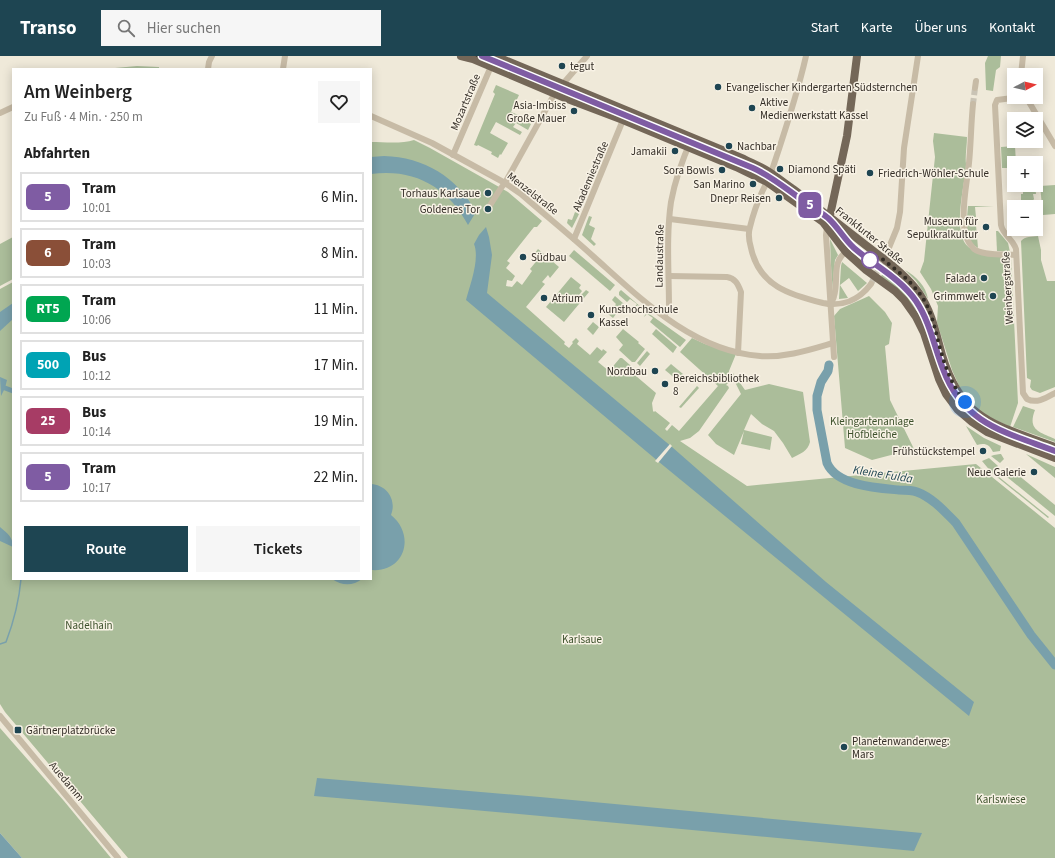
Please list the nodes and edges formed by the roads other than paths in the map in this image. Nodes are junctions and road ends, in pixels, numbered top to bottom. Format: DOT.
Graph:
graph roads {
  1 [pos="212,56"];
  2 [pos="284,56"];
  3 [pos="461,56"];
  4 [pos="495,56"];
  5 [pos="587,56"];
  6 [pos="806,56"];
  7 [pos="858,56"];
  8 [pos="918,56"];
  9 [pos="1023,56"];
  10 [pos="208,64"];
  11 [pos="491,66"];
  12 [pos="283,68"];
  13 [pos="1022,68"];
  14 [pos="976,81"];
  15 [pos="562,85"];
  16 [pos="975,88"];
  17 [pos="555,93"];
  18 [pos="1007,99"];
  19 [pos="973,104"];
  20 [pos="1030,104"];
  21 [pos="12,107"];
  22 [pos="0,113"];
  23 [pos="372,116"];
  24 [pos="624,120"];
  25 [pos="692,138"];
  26 [pos="1055,146"];
  27 [pos="688,148"];
  28 [pos="453,155"];
  29 [pos="771,173"];
  30 [pos="505,182"];
  31 [pos="767,182"];
  32 [pos="834,196"];
  33 [pos="816,205"];
  34 [pos="488,210"];
  35 [pos="830,216"];
  36 [pos="670,219"];
  37 [pos="828,227"];
  38 [pos="749,228"];
  39 [pos="574,239"];
  40 [pos="888,250"];
  41 [pos="846,252"];
  42 [pos="1016,255"];
  43 [pos="669,276"];
  44 [pos="870,284"];
  45 [pos="830,304"];
  46 [pos="664,316"];
  47 [pos="833,343"];
  48 [pos="738,353"];
  49 [pos="834,357"];
  50 [pos="1055,393"];
  51 [pos="1055,447"];
  52 [pos="1055,458"];
  53 [pos="0,716"];
  54 [pos="118,858"];
  1 -- 10 [label="street"];
  2 -- 12 [label="street"];
  3 -- 11 [label="main road, Frankfurter Straße"];
  4 -- 11 [label="street, Mozartstraße"];
  4 -- 15 [label="main road, Frankfurter Straße"];
  5 -- 15 [label="street"];
  6 -- 29 [label="street"];
  7 -- 32 [label="main road"];
  8 -- 40 [label="street"];
  9 -- 13 [label="street"];
  11 -- 17 [label="main road, Frankfurter Straße"];
  11 -- 28 [label="street, Mozartstraße"];
  14 -- 16 [label="street"];
  15 -- 17 [label="street"];
  15 -- 25 [label="main road, Frankfurter Straße"];
  17 -- 24 [label="main road, Frankfurter Straße"];
  17 -- 30 [label="street"];
  18 -- 42 [label="street, Weinbergstraße"];
  19 -- 42 [label="street"];
  20 -- 26 [label="street"];
  21 -- 22 [label="street"];
  23 -- 28 [label="street, Menzelstraße"];
  24 -- 27 [label="main road, Frankfurter Straße"];
  24 -- 39 [label="street, Akademiestraße"];
  25 -- 27 [label="street, Landaustraße"];
  25 -- 29 [label="main road, Frankfurter Straße"];
  27 -- 31 [label="main road, Frankfurter Straße"];
  27 -- 36 [label="street, Landaustraße"];
  28 -- 30 [label="street, Menzelstraße"];
  29 -- 31 [label="street"];
  29 -- 33 [label="main road, Frankfurter Straße"];
  30 -- 34 [label="street"];
  30 -- 39 [label="street, Menzelstraße"];
  31 -- 37 [label="main road, Frankfurter Straße"];
  31 -- 38 [label="street"];
  32 -- 33 [label="main road"];
  32 -- 35 [label="main road"];
  33 -- 35 [label="main road, Frankfurter Straße"];
  35 -- 37 [label="main road"];
  35 -- 51 [label="main road, Frankfurter Straße"];
  36 -- 38 [label="street"];
  36 -- 43 [label="street, Landaustraße"];
  37 -- 41 [label="main road, Frankfurter Straße"];
  37 -- 45 [label="street"];
  38 -- 45 [label="street"];
  39 -- 46 [label="street, Menzelstraße"];
  41 -- 45 [label="street"];
  41 -- 52 [label="main road, Frankfurter Straße"];
  42 -- 50 [label="street, Weinbergstraße"];
  43 -- 46 [label="street, Landaustraße"];
  43 -- 48 [label="street"];
  44 -- 45 [label="street"];
  45 -- 47 [label="street"];
  46 -- 48 [label="street"];
  47 -- 48 [label="street"];
  47 -- 49 [label="street"];
  53 -- 54 [label="street, Auedamm"];
}
